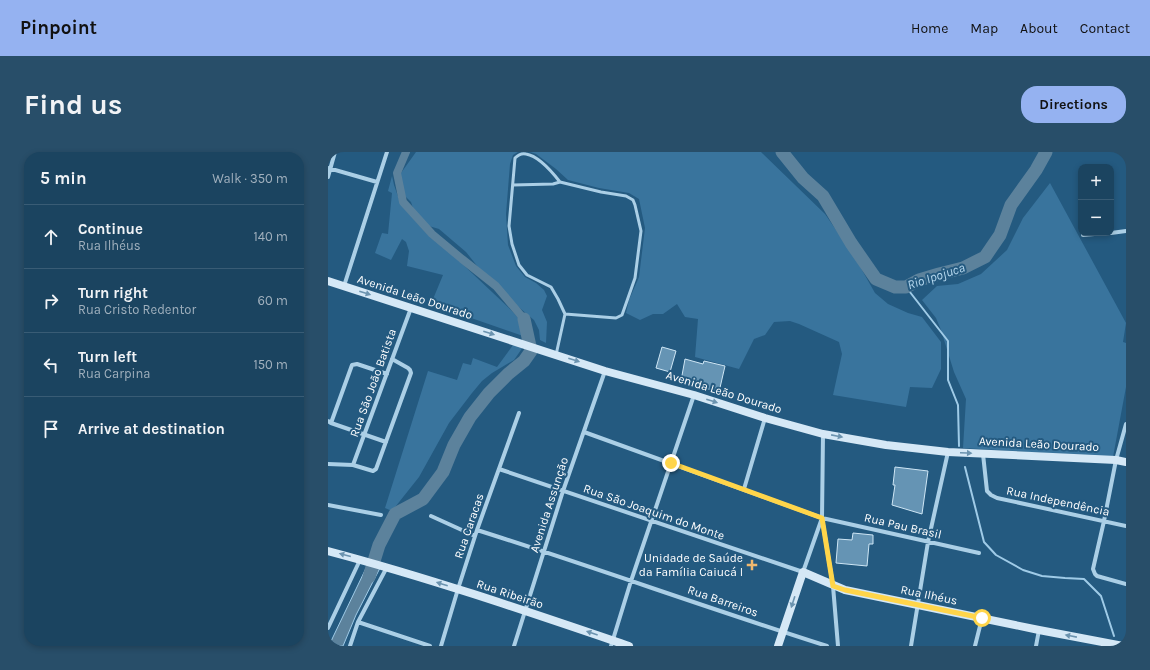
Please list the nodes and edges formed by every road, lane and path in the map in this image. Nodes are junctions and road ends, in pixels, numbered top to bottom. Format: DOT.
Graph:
graph roads {
  1 [pos="335,152"];
  2 [pos="387,152"];
  3 [pos="329,168"];
  4 [pos="328,177"];
  5 [pos="377,182"];
  6 [pos="560,182"];
  7 [pos="512,185"];
  8 [pos="1126,231"];
  9 [pos="1114,232"];
  10 [pos="328,281"];
  11 [pos="343,286"];
  12 [pos="411,308"];
  13 [pos="565,314"];
  14 [pos="556,355"];
  15 [pos="392,359"];
  16 [pos="605,371"];
  17 [pos="387,374"];
  18 [pos="694,395"];
  19 [pos="519,413"];
  20 [pos="765,418"];
  21 [pos="330,422"];
  22 [pos="1126,424"];
  23 [pos="584,432"];
  24 [pos="365,434"];
  25 [pos="822,434"];
  26 [pos="386,442"];
  27 [pos="948,452"];
  28 [pos="983,454"];
  29 [pos="1116,460"];
  30 [pos="1126,462"];
  31 [pos="671,463"];
  32 [pos="328,464"];
  33 [pos="354,465"];
  34 [pos="499,470"];
  35 [pos="744,489"];
  36 [pos="563,491"];
  37 [pos="328,505"];
  38 [pos="381,515"];
  39 [pos="431,516"];
  40 [pos="822,518"];
  41 [pos="1104,521"];
  42 [pos="652,522"];
  43 [pos="1126,526"];
  44 [pos="477,530"];
  45 [pos="475,536"];
  46 [pos="928,542"];
  47 [pos="328,551"];
  48 [pos="544,551"];
  49 [pos="979,553"];
  50 [pos="361,560"];
  51 [pos="385,567"];
  52 [pos="803,572"];
  53 [pos="632,581"];
  54 [pos="1126,584"];
  55 [pos="833,586"];
  56 [pos="458,589"];
  57 [pos="917,605"];
  58 [pos="525,611"];
  59 [pos="982,618"];
  60 [pos="358,622"];
  61 [pos="328,628"];
  62 [pos="1039,630"];
  63 [pos="783,632"];
  64 [pos="612,643"];
  65 [pos="1102,644"];
  66 [pos="350,646"];
  67 [pos="430,646"];
  68 [pos="441,646"];
  69 [pos="514,646"];
  70 [pos="629,646"];
  71 [pos="778,646"];
  72 [pos="827,646"];
  73 [pos="838,646"];
  74 [pos="911,646"];
  75 [pos="975,646"];
  76 [pos="1036,646"];
  77 [pos="1123,646"];
  1 -- 3 [label="street"];
  2 -- 5 [label="street"];
  3 -- 4 [label="street"];
  3 -- 5 [label="street"];
  5 -- 11 [label="street"];
  6 -- 7 [label="lane"];
  6 -- 7 [label="lane"];
  6 -- 13 [label="lane"];
  7 -- 13 [label="lane"];
  8 -- 9 [label="street"];
  10 -- 11 [label="main road, Avenida Leão Dourado"];
  11 -- 12 [label="main road, Avenida Leão Dourado, one-way"];
  12 -- 14 [label="main road, Avenida Leão Dourado, one-way"];
  12 -- 15 [label="street, Rua São João Batista"];
  13 -- 14 [label="lane"];
  14 -- 16 [label="main road, Avenida Leão Dourado, one-way"];
  15 -- 17 [label="street, Rua São João Batista"];
  15 -- 26 [label="street"];
  16 -- 18 [label="main road, Avenida Leão Dourado"];
  16 -- 23 [label="street, Avenida Assunção"];
  17 -- 21 [label="street"];
  17 -- 24 [label="street, Rua São João Batista"];
  18 -- 20 [label="main road, Avenida Leão Dourado, one-way"];
  18 -- 31 [label="street"];
  19 -- 34 [label="street, Rua Caracas"];
  20 -- 25 [label="main road, Avenida Leão Dourado"];
  20 -- 35 [label="street"];
  21 -- 24 [label="street"];
  22 -- 29 [label="street"];
  23 -- 31 [label="street, Rua Pau Brasil"];
  23 -- 36 [label="street, Avenida Assunção"];
  24 -- 26 [label="street"];
  24 -- 33 [label="street, Rua São João Batista"];
  25 -- 27 [label="main road, Avenida Leão Dourado, one-way"];
  25 -- 40 [label="street"];
  26 -- 33 [label="street"];
  27 -- 28 [label="main road, Avenida Leão Dourado, one-way"];
  27 -- 46 [label="street"];
  28 -- 29 [label="main road, Avenida Leão Dourado"];
  28 -- 41 [label="street, Rua Independência"];
  29 -- 30 [label="main road, Avenida Leão Dourado"];
  29 -- 41 [label="street"];
  31 -- 35 [label="street, Rua Pau Brasil"];
  31 -- 42 [label="street"];
  32 -- 33 [label="street"];
  34 -- 36 [label="street, Rua São Joaquim do Monte"];
  34 -- 44 [label="street, Rua Caracas"];
  35 -- 40 [label="street, Rua Pau Brasil"];
  36 -- 42 [label="street, Rua São Joaquim do Monte"];
  36 -- 48 [label="street, Avenida Assunção"];
  37 -- 38 [label="street"];
  39 -- 45 [label="street"];
  40 -- 46 [label="street, Rua Pau Brasil"];
  40 -- 52 [label="street"];
  40 -- 55 [label="street"];
  41 -- 43 [label="street, Rua Independência"];
  41 -- 54 [label="street"];
  42 -- 52 [label="street, Rua São Joaquim do Monte"];
  42 -- 53 [label="street"];
  44 -- 45 [label="street, Rua Caracas"];
  44 -- 48 [label="street, Rua Barreiros"];
  45 -- 56 [label="street, Rua Caracas"];
  46 -- 49 [label="street, Rua Pau Brasil"];
  46 -- 57 [label="street"];
  50 -- 47 [label="main road, Rua Ribeirão, one-way"];
  48 -- 53 [label="street, Rua Barreiros"];
  48 -- 58 [label="street, Avenida Assunção"];
  50 -- 51 [label="main road, Rua Ribeirão"];
  50 -- 61 [label="street"];
  56 -- 51 [label="main road, Rua Ribeirão, one-way"];
  51 -- 60 [label="street"];
  52 -- 55 [label="main road, Rua Ilhéus"];
  52 -- 63 [label="main road, one-way"];
  53 -- 63 [label="street, Rua Barreiros"];
  53 -- 64 [label="street"];
  55 -- 57 [label="main road, Rua Ilhéus"];
  55 -- 73 [label="street"];
  56 -- 58 [label="main road, Rua Ribeirão"];
  56 -- 68 [label="street, Rua Caracas"];
  57 -- 59 [label="main road, Rua Ilhéus"];
  57 -- 74 [label="street"];
  64 -- 58 [label="main road, Rua Ribeirão, one-way"];
  58 -- 69 [label="street, Avenida Assunção"];
  59 -- 62 [label="main road, Rua Ilhéus"];
  59 -- 75 [label="street"];
  60 -- 66 [label="street"];
  60 -- 67 [label="street"];
  65 -- 62 [label="main road, Rua Ilhéus, one-way"];
  62 -- 76 [label="street"];
  63 -- 71 [label="main road"];
  63 -- 72 [label="street, Rua Barreiros"];
  64 -- 70 [label="main road, Rua Ribeirão"];
  65 -- 77 [label="main road, Rua Ilhéus"];
}
